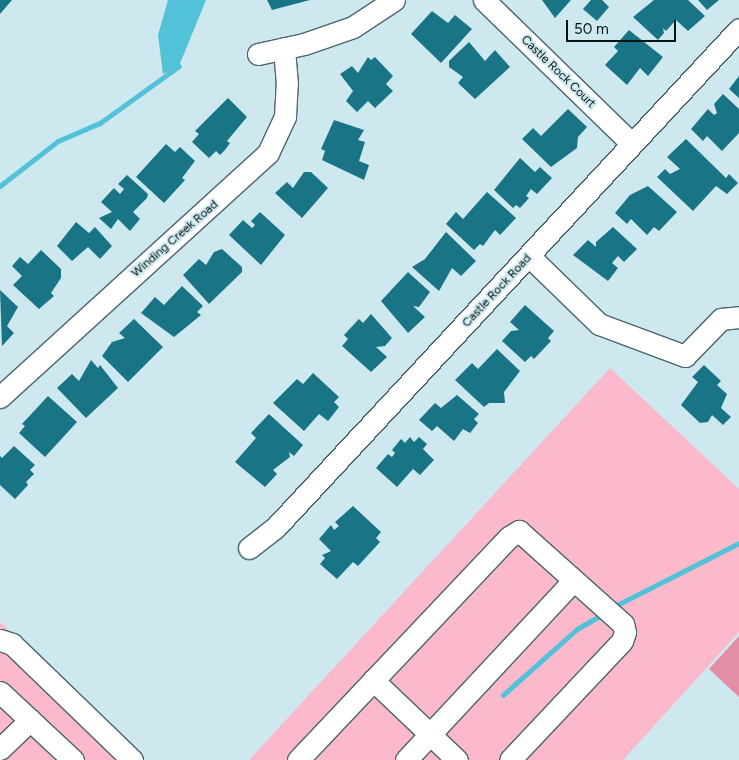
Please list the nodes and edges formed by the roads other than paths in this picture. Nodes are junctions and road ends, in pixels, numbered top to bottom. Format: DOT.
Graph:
graph roads {
  1 [pos="394,0"];
  2 [pos="484,0"];
  3 [pos="739,29"];
  4 [pos="284,48"];
  5 [pos="258,54"];
  6 [pos="632,144"];
  7 [pos="529,256"];
  8 [pos="739,317"];
  9 [pos="0,396"];
  10 [pos="249,548"];
  11 [pos="574,580"];
  12 [pos="0,640"];
  13 [pos="373,680"];
  14 [pos="0,692"];
  15 [pos="30,720"];
  16 [pos="430,734"];
  17 [pos="0,749"];
  18 [pos="73,760"];
  19 [pos="132,760"];
  20 [pos="298,760"];
  21 [pos="406,760"];
  22 [pos="457,760"];
  23 [pos="510,760"];
  1 -- 4 [label="street"];
  2 -- 6 [label="street, Castle Rock Court"];
  3 -- 6 [label="street, Castle Rock Road"];
  4 -- 5 [label="street"];
  4 -- 9 [label="street, Winding Creek Road"];
  6 -- 7 [label="street, Castle Rock Road"];
  7 -- 8 [label="street"];
  7 -- 10 [label="street, Castle Rock Road"];
  11 -- 13 [label="street"];
  11 -- 16 [label="street"];
  11 -- 23 [label="street"];
  12 -- 19 [label="street"];
  13 -- 16 [label="street"];
  13 -- 20 [label="street"];
  14 -- 15 [label="street"];
  15 -- 17 [label="street"];
  15 -- 18 [label="street"];
  16 -- 21 [label="street"];
  16 -- 22 [label="street"];
}
